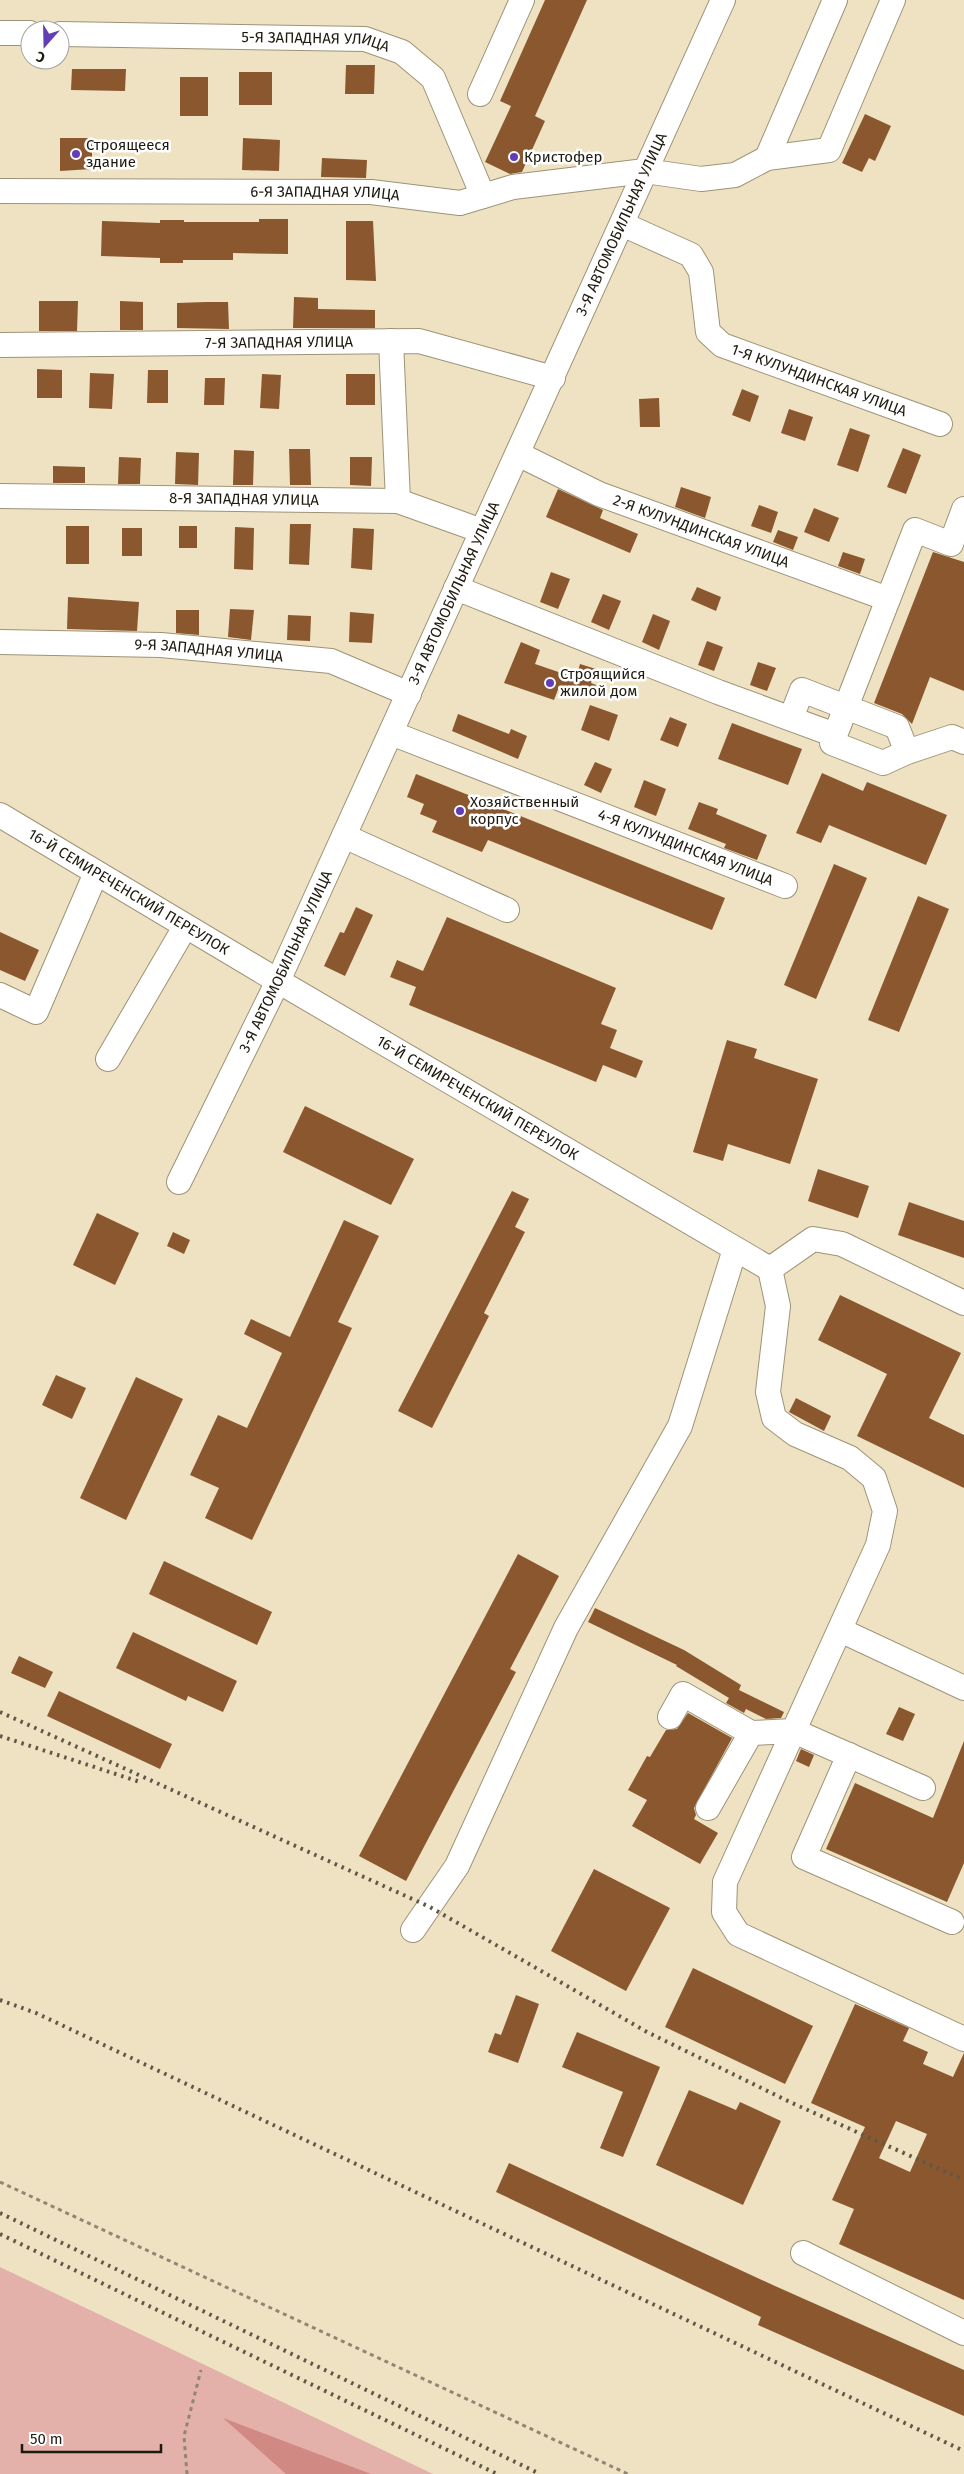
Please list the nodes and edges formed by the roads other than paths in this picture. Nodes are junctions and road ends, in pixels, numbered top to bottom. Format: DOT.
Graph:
graph roads {
  1 [pos="522,0"];
  2 [pos="723,0"];
  3 [pos="835,0"];
  4 [pos="893,0"];
  5 [pos="0,32"];
  6 [pos="20,33"];
  7 [pos="70,34"];
  8 [pos="480,94"];
  9 [pos="767,158"];
  10 [pos="645,171"];
  11 [pos="0,191"];
  12 [pos="483,196"];
  13 [pos="622,224"];
  14 [pos="391,341"];
  15 [pos="0,345"];
  16 [pos="553,378"];
  17 [pos="940,424"];
  18 [pos="518,454"];
  19 [pos="0,496"];
  20 [pos="398,501"];
  21 [pos="964,510"];
  22 [pos="482,531"];
  23 [pos="456,588"];
  24 [pos="888,599"];
  25 [pos="0,642"];
  26 [pos="409,694"];
  27 [pos="846,708"];
  28 [pos="791,718"];
  29 [pos="391,733"];
  30 [pos="835,735"];
  31 [pos="964,742"];
  32 [pos="907,752"];
  33 [pos="0,815"];
  34 [pos="344,836"];
  35 [pos="96,873"];
  36 [pos="785,886"];
  37 [pos="507,910"];
  38 [pos="185,927"];
  39 [pos="278,981"];
  40 [pos="0,995"];
  41 [pos="108,1060"];
  42 [pos="178,1182"];
  43 [pos="735,1249"];
  44 [pos="770,1269"];
  45 [pos="964,1303"];
  46 [pos="840,1630"];
  47 [pos="964,1688"];
  48 [pos="670,1717"];
  49 [pos="794,1731"];
  50 [pos="751,1733"];
  51 [pos="849,1756"];
  52 [pos="923,1788"];
  53 [pos="708,1808"];
  54 [pos="952,1922"];
  55 [pos="413,1930"];
  56 [pos="964,2039"];
  57 [pos="803,2253"];
  58 [pos="964,2334"];
  1 -- 8 [label="street"];
  2 -- 10 [label="street, 3-Я АВТОМОБИЛЬНАЯ УЛИЦА"];
  3 -- 9 [label="street"];
  4 -- 9 [label="street"];
  5 -- 6 [label="street"];
  7 -- 12 [label="street, 5-Я ЗАПАДНАЯ УЛИЦА"];
  9 -- 10 [label="street, 6-Я ЗАПАДНАЯ УЛИЦА"];
  10 -- 12 [label="street, 6-Я ЗАПАДНАЯ УЛИЦА"];
  10 -- 13 [label="street, 3-Я АВТОМОБИЛЬНАЯ УЛИЦА"];
  11 -- 12 [label="street, 6-Я ЗАПАДНАЯ УЛИЦА"];
  13 -- 16 [label="street, 3-Я АВТОМОБИЛЬНАЯ УЛИЦА"];
  13 -- 17 [label="street, 1-Я КУЛУНДИНСКАЯ УЛИЦА"];
  14 -- 15 [label="street, 7-Я ЗАПАДНАЯ УЛИЦА"];
  14 -- 16 [label="street, 7-Я ЗАПАДНАЯ УЛИЦА"];
  14 -- 20 [label="street"];
  16 -- 18 [label="street, 3-Я АВТОМОБИЛЬНАЯ УЛИЦА"];
  18 -- 22 [label="street, 3-Я АВТОМОБИЛЬНАЯ УЛИЦА"];
  18 -- 24 [label="street, 2-Я КУЛУНДИНСКАЯ УЛИЦА"];
  19 -- 20 [label="street, 8-Я ЗАПАДНАЯ УЛИЦА"];
  20 -- 22 [label="street, 8-Я ЗАПАДНАЯ УЛИЦА"];
  21 -- 24 [label="street"];
  22 -- 23 [label="street, 3-Я АВТОМОБИЛЬНАЯ УЛИЦА"];
  23 -- 26 [label="street, 3-Я АВТОМОБИЛЬНАЯ УЛИЦА"];
  23 -- 28 [label="street"];
  24 -- 27 [label="street"];
  25 -- 26 [label="street, 9-Я ЗАПАДНАЯ УЛИЦА"];
  26 -- 29 [label="street, 3-Я АВТОМОБИЛЬНАЯ УЛИЦА"];
  27 -- 28 [label="street"];
  27 -- 30 [label="street"];
  27 -- 32 [label="street"];
  28 -- 30 [label="street"];
  29 -- 34 [label="street, 3-Я АВТОМОБИЛЬНАЯ УЛИЦА"];
  29 -- 36 [label="street, 4-Я КУЛУНДИНСКАЯ УЛИЦА"];
  30 -- 32 [label="street"];
  31 -- 32 [label="street"];
  33 -- 35 [label="street, 16-Й СЕМИРЕЧЕНСКИЙ ПЕРЕУЛОК"];
  34 -- 37 [label="street"];
  34 -- 39 [label="street, 3-Я АВТОМОБИЛЬНАЯ УЛИЦА"];
  35 -- 38 [label="street, 16-Й СЕМИРЕЧЕНСКИЙ ПЕРЕУЛОК"];
  35 -- 40 [label="street"];
  38 -- 39 [label="street, 16-Й СЕМИРЕЧЕНСКИЙ ПЕРЕУЛОК"];
  38 -- 41 [label="street"];
  39 -- 42 [label="street, 3-Я АВТОМОБИЛЬНАЯ УЛИЦА"];
  39 -- 43 [label="street, 16-Й СЕМИРЕЧЕНСКИЙ ПЕРЕУЛОК"];
  43 -- 44 [label="street, 16-Й СЕМИРЕЧЕНСКИЙ ПЕРЕУЛОК"];
  43 -- 55 [label="street"];
  44 -- 45 [label="street"];
  44 -- 46 [label="street"];
  46 -- 47 [label="street"];
  46 -- 49 [label="street"];
  48 -- 50 [label="street"];
  49 -- 50 [label="street"];
  49 -- 51 [label="street"];
  49 -- 56 [label="street"];
  50 -- 53 [label="street"];
  51 -- 52 [label="street"];
  51 -- 54 [label="street"];
  57 -- 58 [label="street"];
}
